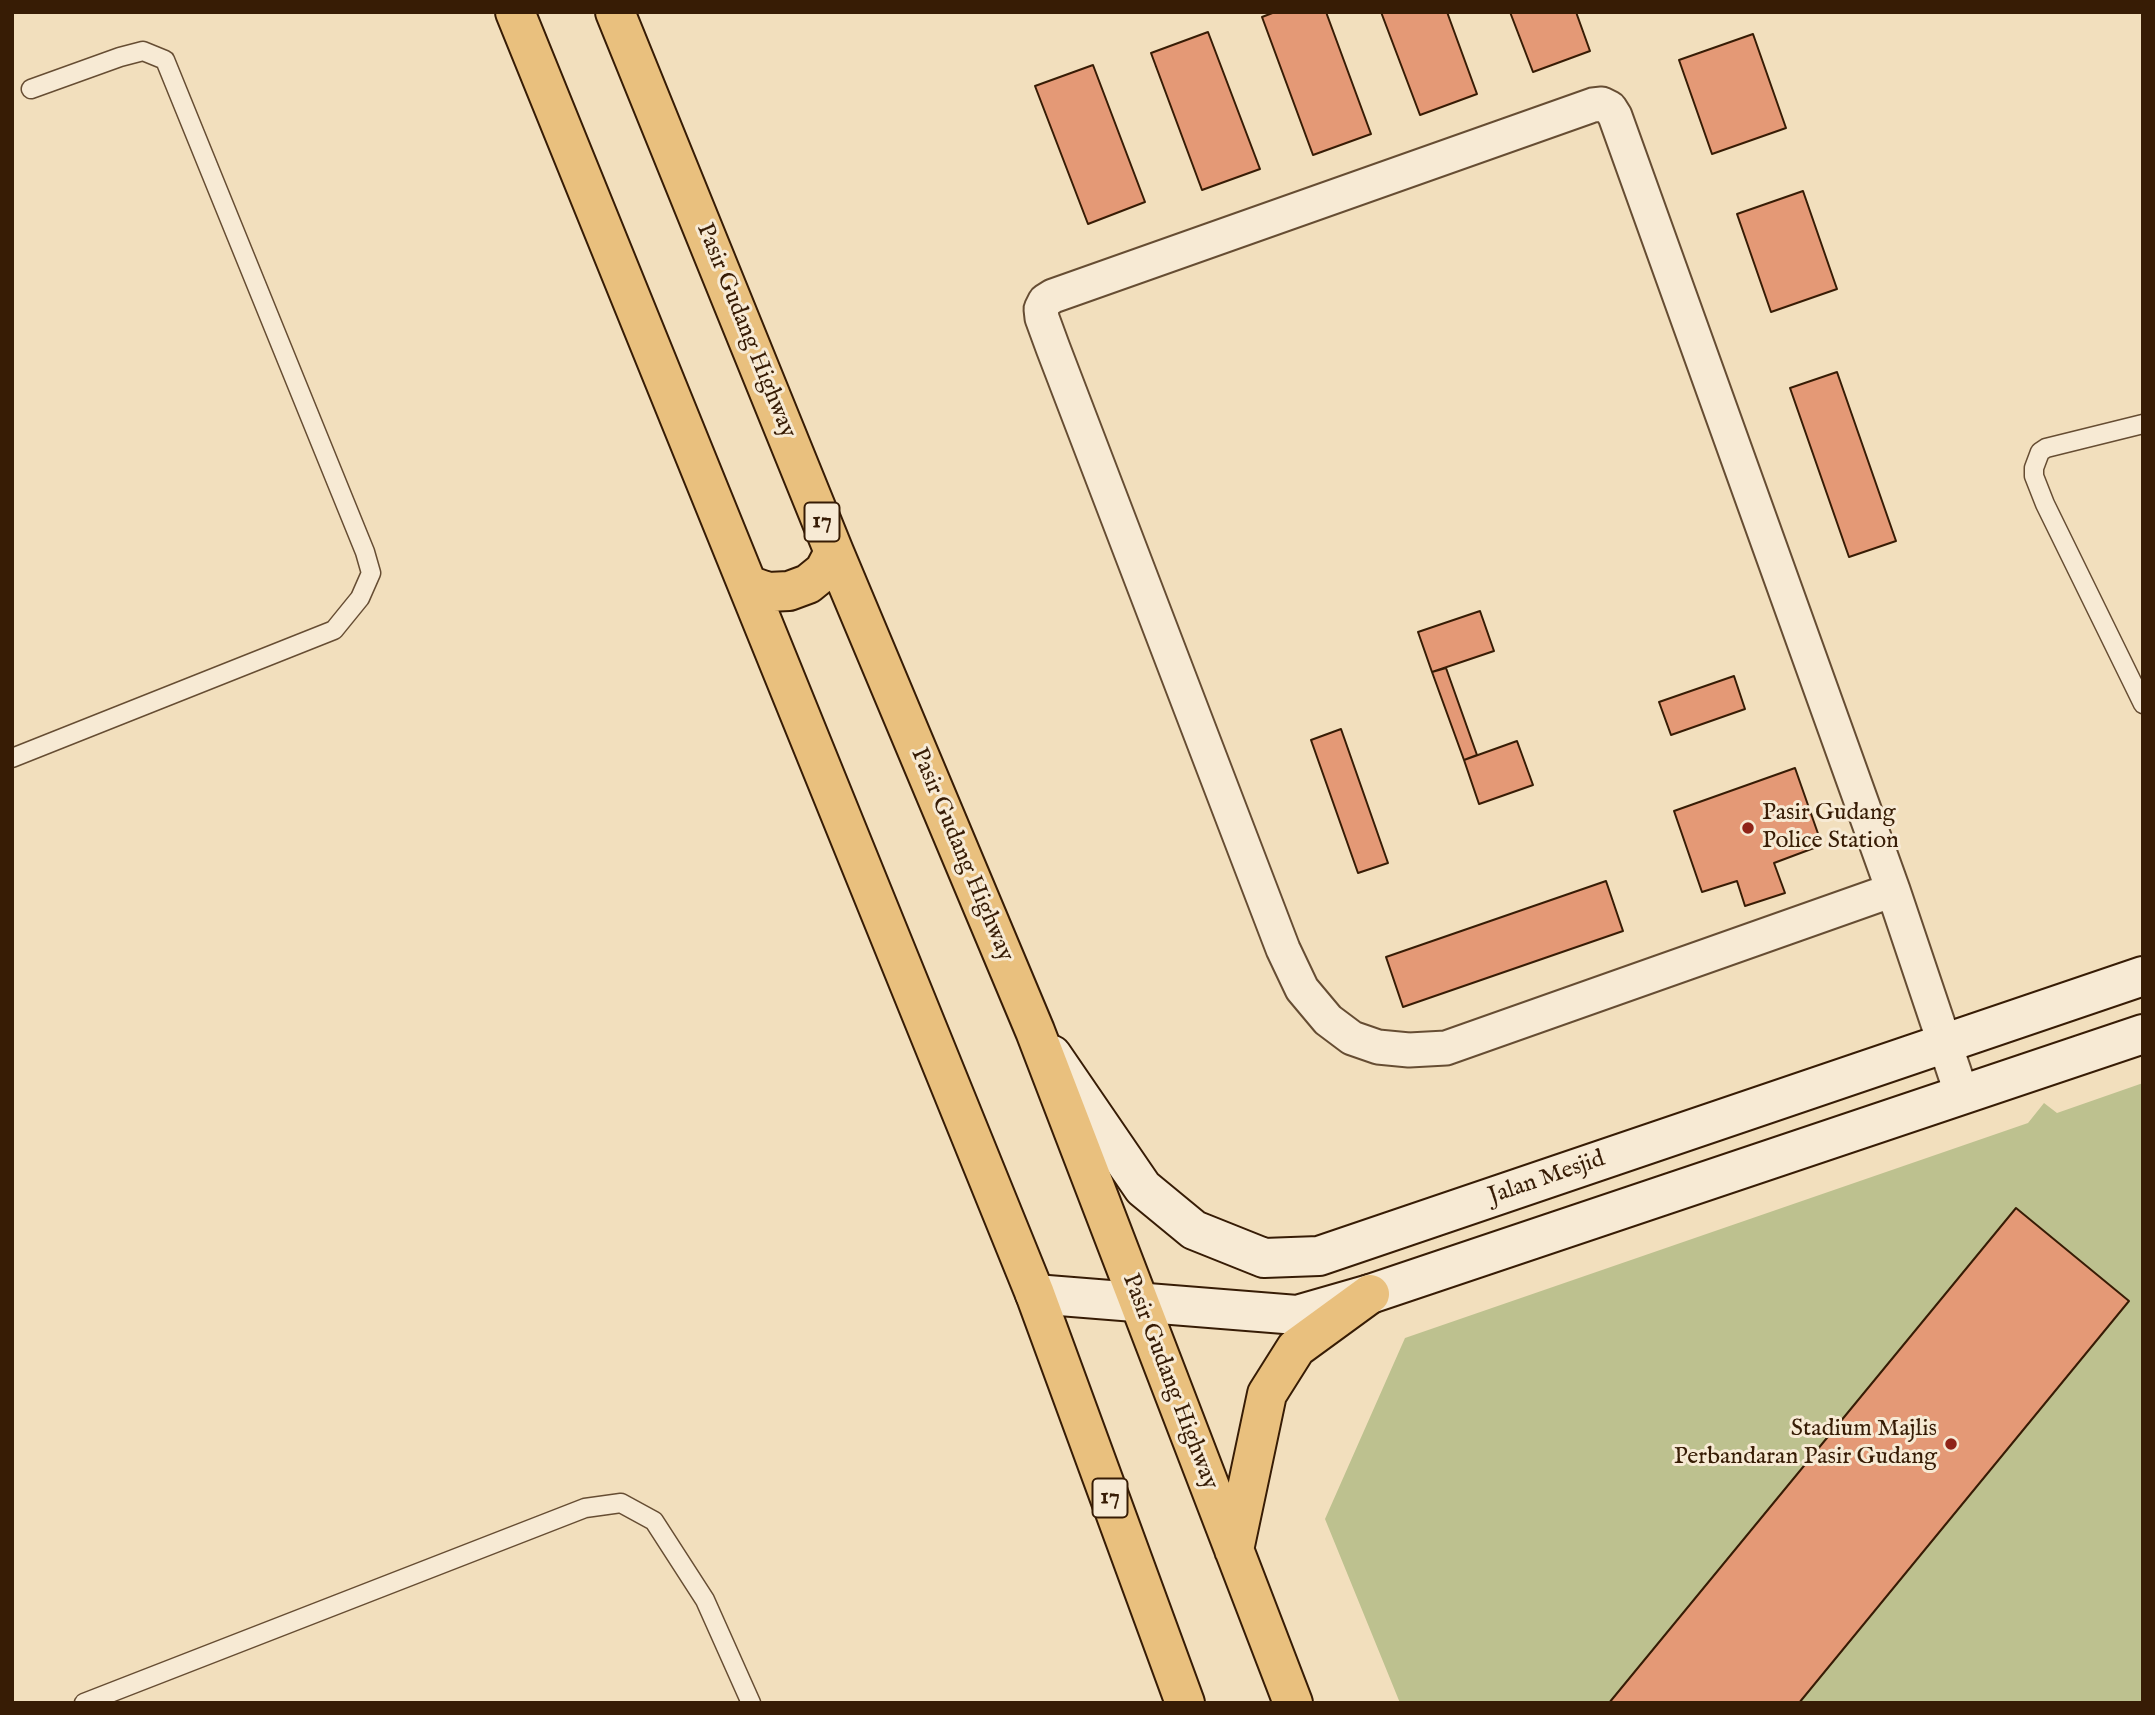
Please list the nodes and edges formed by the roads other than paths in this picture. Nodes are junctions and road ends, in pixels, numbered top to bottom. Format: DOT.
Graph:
graph roads {
  1 [pos="515,12"];
  2 [pos="615,12"];
  3 [pos="31,89"];
  4 [pos="2143,425"];
  5 [pos="834,552"];
  6 [pos="748,584"];
  7 [pos="2143,704"];
  8 [pos="12,758"];
  9 [pos="1893,890"];
  10 [pos="2143,976"];
  11 [pos="1035,1031"];
  12 [pos="2143,1034"];
  13 [pos="1944,1044"];
  14 [pos="1962,1095"];
  15 [pos="1035,1294"];
  16 [pos="1370,1294"];
  17 [pos="1139,1303"];
  18 [pos="1234,1550"];
  19 [pos="84,1703"];
  20 [pos="751,1703"];
  21 [pos="1185,1703"];
  22 [pos="1293,1703"];
  1 -- 6 [label="main road, 17"];
  2 -- 5 [label="main road, Pasir Gudang Highway / 17"];
  3 -- 8 [label="lane"];
  4 -- 7 [label="lane"];
  5 -- 6 [label="main road"];
  5 -- 11 [label="main road, Pasir Gudang Highway / 17"];
  6 -- 15 [label="main road, 17"];
  9 -- 9 [label="street"];
  9 -- 13 [label="street"];
  10 -- 13 [label="main road, Jalan Mesjid"];
  11 -- 13 [label="main road, Jalan Mesjid"];
  11 -- 17 [label="main road, Pasir Gudang Highway / 17"];
  12 -- 14 [label="main road"];
  13 -- 14 [label="street"];
  14 -- 16 [label="main road"];
  15 -- 17 [label="main road"];
  15 -- 21 [label="main road, 17"];
  16 -- 17 [label="main road"];
  16 -- 18 [label="main road"];
  17 -- 18 [label="main road, Pasir Gudang Highway / 17"];
  18 -- 22 [label="main road, Pasir Gudang Highway / 17"];
  19 -- 20 [label="lane"];
}
